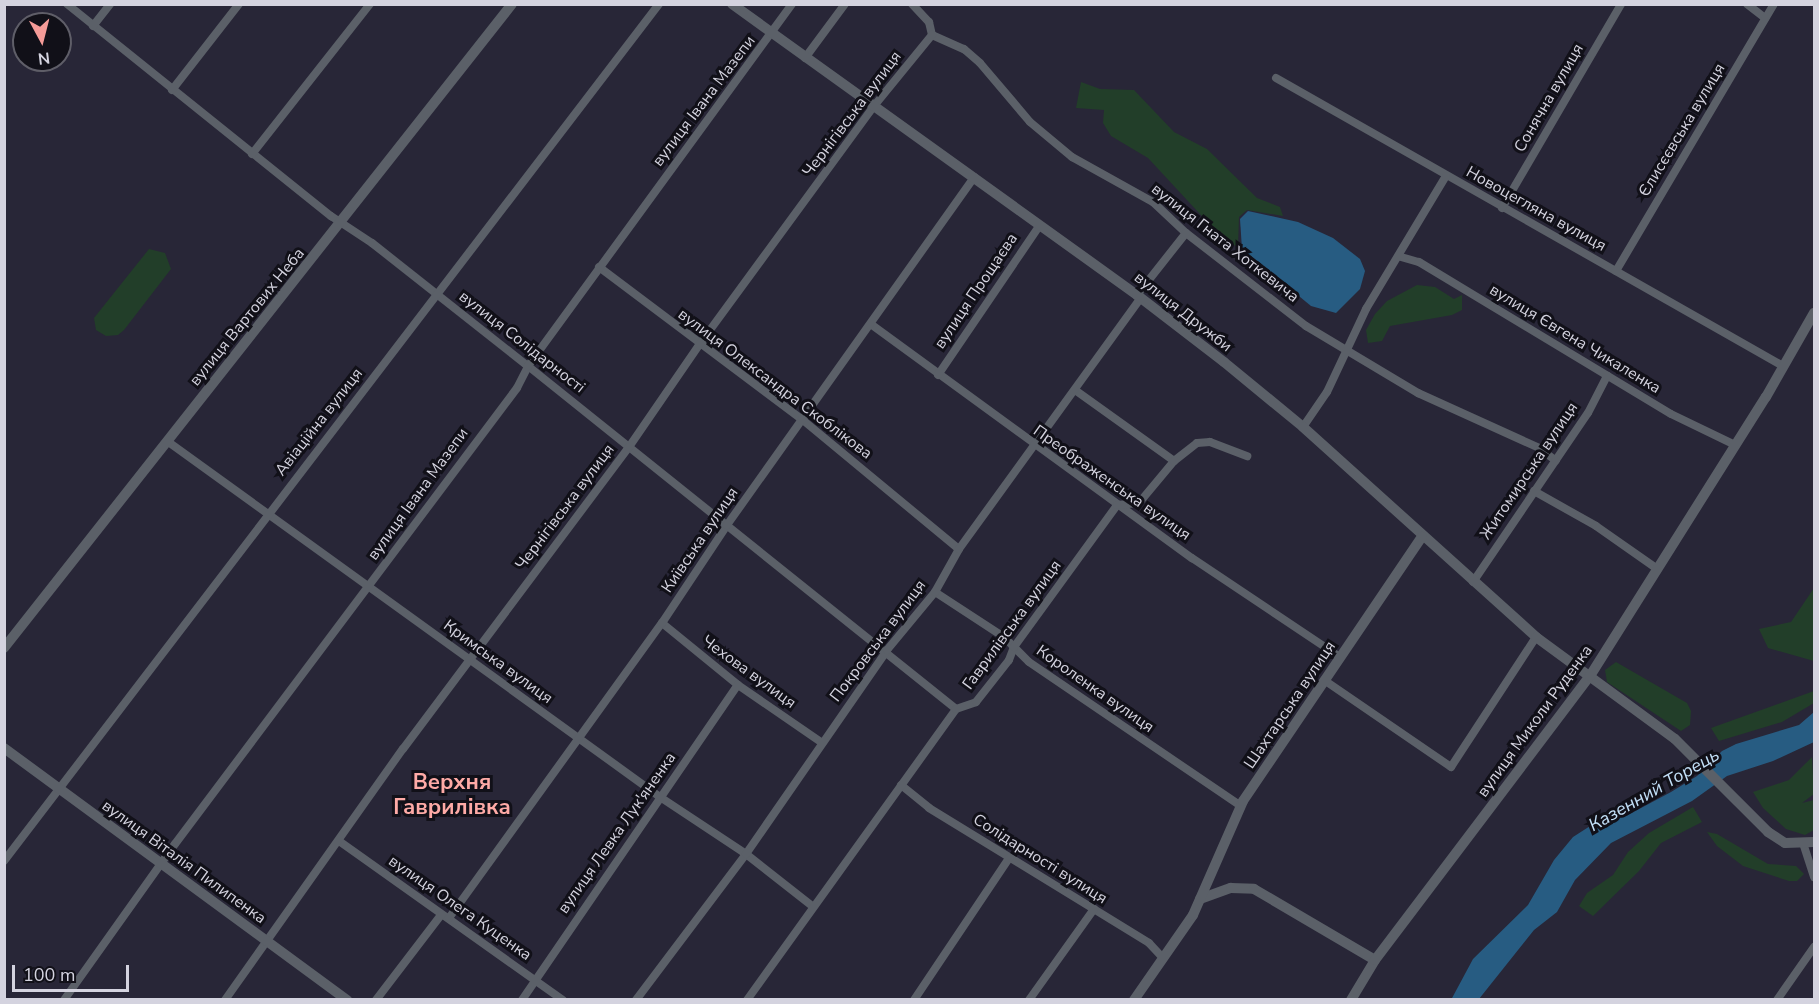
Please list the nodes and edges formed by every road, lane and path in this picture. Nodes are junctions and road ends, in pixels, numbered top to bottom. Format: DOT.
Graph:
graph roads {
  1 [pos="67,4"];
  2 [pos="110,4"];
  3 [pos="239,4"];
  4 [pos="370,4"];
  5 [pos="512,4"];
  6 [pos="659,4"];
  7 [pos="732,4"];
  8 [pos="792,4"];
  9 [pos="845,4"];
  10 [pos="912,4"];
  11 [pos="1621,4"];
  12 [pos="1747,4"];
  13 [pos="1774,4"];
  14 [pos="1765,18"];
  15 [pos="93,26"];
  16 [pos="932,35"];
  17 [pos="772,36"];
  18 [pos="805,58"];
  19 [pos="1276,78"];
  20 [pos="172,90"];
  21 [pos="874,106"];
  22 [pos="252,154"];
  23 [pos="1446,176"];
  24 [pos="974,177"];
  25 [pos="1502,207"];
  26 [pos="341,223"];
  27 [pos="1040,225"];
  28 [pos="1186,233"];
  29 [pos="1401,257"];
  30 [pos="599,267"];
  31 [pos="1616,271"];
  32 [pos="438,295"];
  33 [pos="1139,296"];
  34 [pos="1815,313"];
  35 [pos="872,325"];
  36 [pos="699,345"];
  37 [pos="1346,352"];
  38 [pos="1785,363"];
  39 [pos="528,366"];
  40 [pos="938,375"];
  41 [pos="1607,376"];
  42 [pos="1075,390"];
  43 [pos="804,421"];
  44 [pos="1303,428"];
  45 [pos="167,441"];
  46 [pos="1735,445"];
  47 [pos="1035,446"];
  48 [pos="629,447"];
  49 [pos="1247,456"];
  50 [pos="1174,461"];
  51 [pos="1556,461"];
  52 [pos="1534,491"];
  53 [pos="1117,505"];
  54 [pos="266,515"];
  55 [pos="727,525"];
  56 [pos="1422,537"];
  57 [pos="958,549"];
  58 [pos="1656,568"];
  59 [pos="1473,582"];
  60 [pos="369,587"];
  61 [pos="935,592"];
  62 [pos="662,623"];
  63 [pos="1536,637"];
  64 [pos="1014,646"];
  65 [pos="4,648"];
  66 [pos="888,650"];
  67 [pos="1340,657"];
  68 [pos="470,660"];
  69 [pos="1590,676"];
  70 [pos="1324,680"];
  71 [pos="738,685"];
  72 [pos="956,709"];
  73 [pos="577,737"];
  74 [pos="821,742"];
  75 [pos="4,748"];
  76 [pos="901,785"];
  77 [pos="57,788"];
  78 [pos="660,797"];
  79 [pos="1241,807"];
  80 [pos="339,841"];
  81 [pos="1815,842"];
  82 [pos="1803,843"];
  83 [pos="746,854"];
  84 [pos="1009,858"];
  85 [pos="4,861"];
  86 [pos="162,867"];
  87 [pos="1815,877"];
  88 [pos="1200,899"];
  89 [pos="812,906"];
  90 [pos="1094,909"];
  91 [pos="445,916"];
  92 [pos="267,941"];
  93 [pos="1815,947"];
  94 [pos="1163,958"];
  95 [pos="1374,960"];
  96 [pos="534,979"];
  97 [pos="64,999"];
  98 [pos="225,999"];
  99 [pos="347,999"];
  100 [pos="376,999"];
  101 [pos="522,999"];
  102 [pos="563,999"];
  103 [pos="636,999"];
  104 [pos="747,999"];
  105 [pos="914,999"];
  106 [pos="1029,999"];
  107 [pos="1134,999"];
  108 [pos="1351,999"];
  109 [pos="1777,999"];
  1 -- 15 [label="street, вулиця Солідарності"];
  2 -- 15 [label="street"];
  3 -- 20 [label="street"];
  4 -- 22 [label="street"];
  5 -- 26 [label="street, вулиця Вартових Неба"];
  6 -- 32 [label="street, Авіаційна вулиця"];
  7 -- 17 [label="street, вулиця Дружби"];
  8 -- 17 [label="street, вулиця Івана Мазепи"];
  9 -- 18 [label="street"];
  10 -- 16 [label="street"];
  11 -- 25 [label="street, Сонячна вулиця"];
  12 -- 14 [label="street"];
  13 -- 14 [label="street, Єлисєєвська вулиця"];
  14 -- 31 [label="street, Єлисєєвська вулиця"];
  15 -- 20 [label="street, вулиця Солідарності"];
  16 -- 21 [label="street, Чернігівська вулиця"];
  16 -- 28 [label="street, вулиця Гната Хоткевича"];
  17 -- 18 [label="street, вулиця Дружби"];
  17 -- 30 [label="street, вулиця Івана Мазепи"];
  18 -- 21 [label="street, вулиця Дружби"];
  19 -- 23 [label="street, Новоцегляна вулиця"];
  20 -- 22 [label="street, вулиця Солідарності"];
  21 -- 24 [label="street, вулиця Дружби"];
  21 -- 36 [label="street, Чернігівська вулиця"];
  22 -- 26 [label="street, вулиця Солідарності"];
  23 -- 25 [label="street, Новоцегляна вулиця"];
  23 -- 29 [label="street"];
  24 -- 27 [label="street, вулиця Дружби"];
  24 -- 35 [label="street, Київська вулиця"];
  25 -- 31 [label="street, Новоцегляна вулиця"];
  26 -- 32 [label="street, вулиця Солідарності"];
  26 -- 45 [label="street, вулиця Вартових Неба"];
  27 -- 33 [label="street, вулиця Дружби"];
  27 -- 40 [label="street, вулиця Прощаєва"];
  28 -- 33 [label="street, Покровська вулиця"];
  28 -- 37 [label="street, вулиця Гната Хоткевича"];
  29 -- 37 [label="street"];
  29 -- 41 [label="street, вулиця Євгена Чикаленка"];
  30 -- 36 [label="street, вулиця Олександра Скоблікова"];
  30 -- 39 [label="street, вулиця Івана Мазепи"];
  31 -- 38 [label="street, Новоцегляна вулиця"];
  32 -- 39 [label="street, вулиця Солідарності"];
  32 -- 54 [label="street, Авіаційна вулиця"];
  33 -- 42 [label="street, Покровська вулиця"];
  33 -- 44 [label="street, вулиця Дружби"];
  34 -- 38 [label="street, вулиця Миколи Руденка"];
  35 -- 40 [label="street, Преображенська вулиця"];
  35 -- 43 [label="street, Київська вулиця"];
  36 -- 43 [label="street, вулиця Олександра Скоблікова"];
  36 -- 48 [label="street, Чернігівська вулиця"];
  37 -- 44 [label="street"];
  37 -- 51 [label="street, вулиця Гната Хоткевича"];
  38 -- 46 [label="street, вулиця Миколи Руденка"];
  39 -- 48 [label="street, вулиця Солідарності"];
  39 -- 60 [label="street, вулиця Івана Мазепи"];
  40 -- 47 [label="street, Преображенська вулиця"];
  41 -- 46 [label="street, вулиця Євгена Чикаленка"];
  41 -- 51 [label="street, Житомирська вулиця"];
  42 -- 47 [label="street, Покровська вулиця"];
  42 -- 50 [label="street"];
  43 -- 55 [label="street, Київська вулиця"];
  43 -- 57 [label="street, вулиця Олександра Скоблікова"];
  44 -- 56 [label="street, вулиця Дружби"];
  45 -- 54 [label="street, Кримська вулиця"];
  45 -- 65 [label="street, вулиця Вартових Неба"];
  46 -- 58 [label="street, вулиця Миколи Руденка"];
  47 -- 53 [label="street, Преображенська вулиця"];
  47 -- 57 [label="street, Покровська вулиця"];
  48 -- 55 [label="street, вулиця Солідарності"];
  48 -- 68 [label="street, Чернігівська вулиця"];
  49 -- 50 [label="street"];
  50 -- 53 [label="street"];
  51 -- 52 [label="street, Житомирська вулиця"];
  52 -- 58 [label="street"];
  52 -- 59 [label="street, Житомирська вулиця"];
  53 -- 64 [label="street, Гаврилівська вулиця"];
  53 -- 67 [label="street, Преображенська вулиця"];
  54 -- 60 [label="street, Кримська вулиця"];
  54 -- 77 [label="street, Авіаційна вулиця"];
  55 -- 62 [label="street, Київська вулиця"];
  55 -- 66 [label="street, вулиця Солідарності"];
  56 -- 59 [label="street, вулиця Дружби"];
  56 -- 67 [label="street, Шахтарська вулиця"];
  57 -- 61 [label="street, Покровська вулиця"];
  58 -- 69 [label="street, вулиця Миколи Руденка"];
  59 -- 63 [label="street, вулиця Дружби"];
  60 -- 68 [label="street, Кримська вулиця"];
  60 -- 86 [label="street, вулиця Івана Мазепи"];
  61 -- 64 [label="street, Короленка вулиця"];
  61 -- 66 [label="street, Покровська вулиця"];
  62 -- 71 [label="street, Чехова вулиця"];
  62 -- 73 [label="street, Київська вулиця"];
  63 -- 69 [label="street, вулиця Дружби"];
  63 -- 70 [label="street"];
  64 -- 72 [label="street, Гаврилівська вулиця"];
  64 -- 79 [label="street, Короленка вулиця"];
  66 -- 72 [label="street, вулиця Солідарності"];
  66 -- 74 [label="street, Покровська вулиця"];
  67 -- 70 [label="street, Шахтарська вулиця"];
  68 -- 73 [label="street, Кримська вулиця"];
  68 -- 80 [label="street, Чернігівська вулиця"];
  69 -- 82 [label="street, вулиця Дружби"];
  69 -- 95 [label="street, вулиця Миколи Руденка"];
  70 -- 79 [label="street, Шахтарська вулиця"];
  71 -- 74 [label="street, Чехова вулиця"];
  71 -- 78 [label="street, вулиця Левка Лук'яненка"];
  72 -- 76 [label="street, Гаврилівська вулиця"];
  73 -- 78 [label="street, Кримська вулиця"];
  73 -- 91 [label="street, Київська вулиця"];
  74 -- 83 [label="street, Покровська вулиця"];
  75 -- 77 [label="street, вулиця Віталія Пилипенка"];
  76 -- 84 [label="street, Солідарності вулиця"];
  76 -- 89 [label="street, Гаврилівська вулиця"];
  77 -- 85 [label="street, Авіаційна вулиця"];
  77 -- 86 [label="street, вулиця Віталія Пилипенка"];
  78 -- 83 [label="street, Кримська вулиця"];
  78 -- 96 [label="street, вулиця Левка Лук'яненка"];
  79 -- 88 [label="street, Шахтарська вулиця"];
  80 -- 91 [label="street, вулиця Олега Куценка"];
  80 -- 92 [label="street, Чернігівська вулиця"];
  81 -- 82 [label="street, вулиця Дружби"];
  82 -- 87 [label="street"];
  83 -- 89 [label="street, Кримська вулиця"];
  83 -- 103 [label="street, Покровська вулиця"];
  84 -- 90 [label="street, Солідарності вулиця"];
  84 -- 105 [label="street"];
  86 -- 92 [label="street, вулиця Віталія Пилипенка"];
  86 -- 97 [label="street, вулиця Івана Мазепи"];
  88 -- 94 [label="street, Шахтарська вулиця"];
  88 -- 95 [label="street"];
  89 -- 104 [label="street, Гаврилівська вулиця"];
  90 -- 94 [label="street, Солідарності вулиця"];
  90 -- 106 [label="street"];
  91 -- 96 [label="street, вулиця Олега Куценка"];
  91 -- 100 [label="street, Київська вулиця"];
  92 -- 98 [label="street, Чернігівська вулиця"];
  92 -- 99 [label="street, вулиця Віталія Пилипенка"];
  93 -- 109 [label="street"];
  94 -- 107 [label="street, Шахтарська вулиця"];
  95 -- 108 [label="street, вулиця Миколи Руденка"];
  96 -- 101 [label="street, вулиця Левка Лук'яненка"];
  96 -- 102 [label="street, вулиця Олега Куценка"];
}
